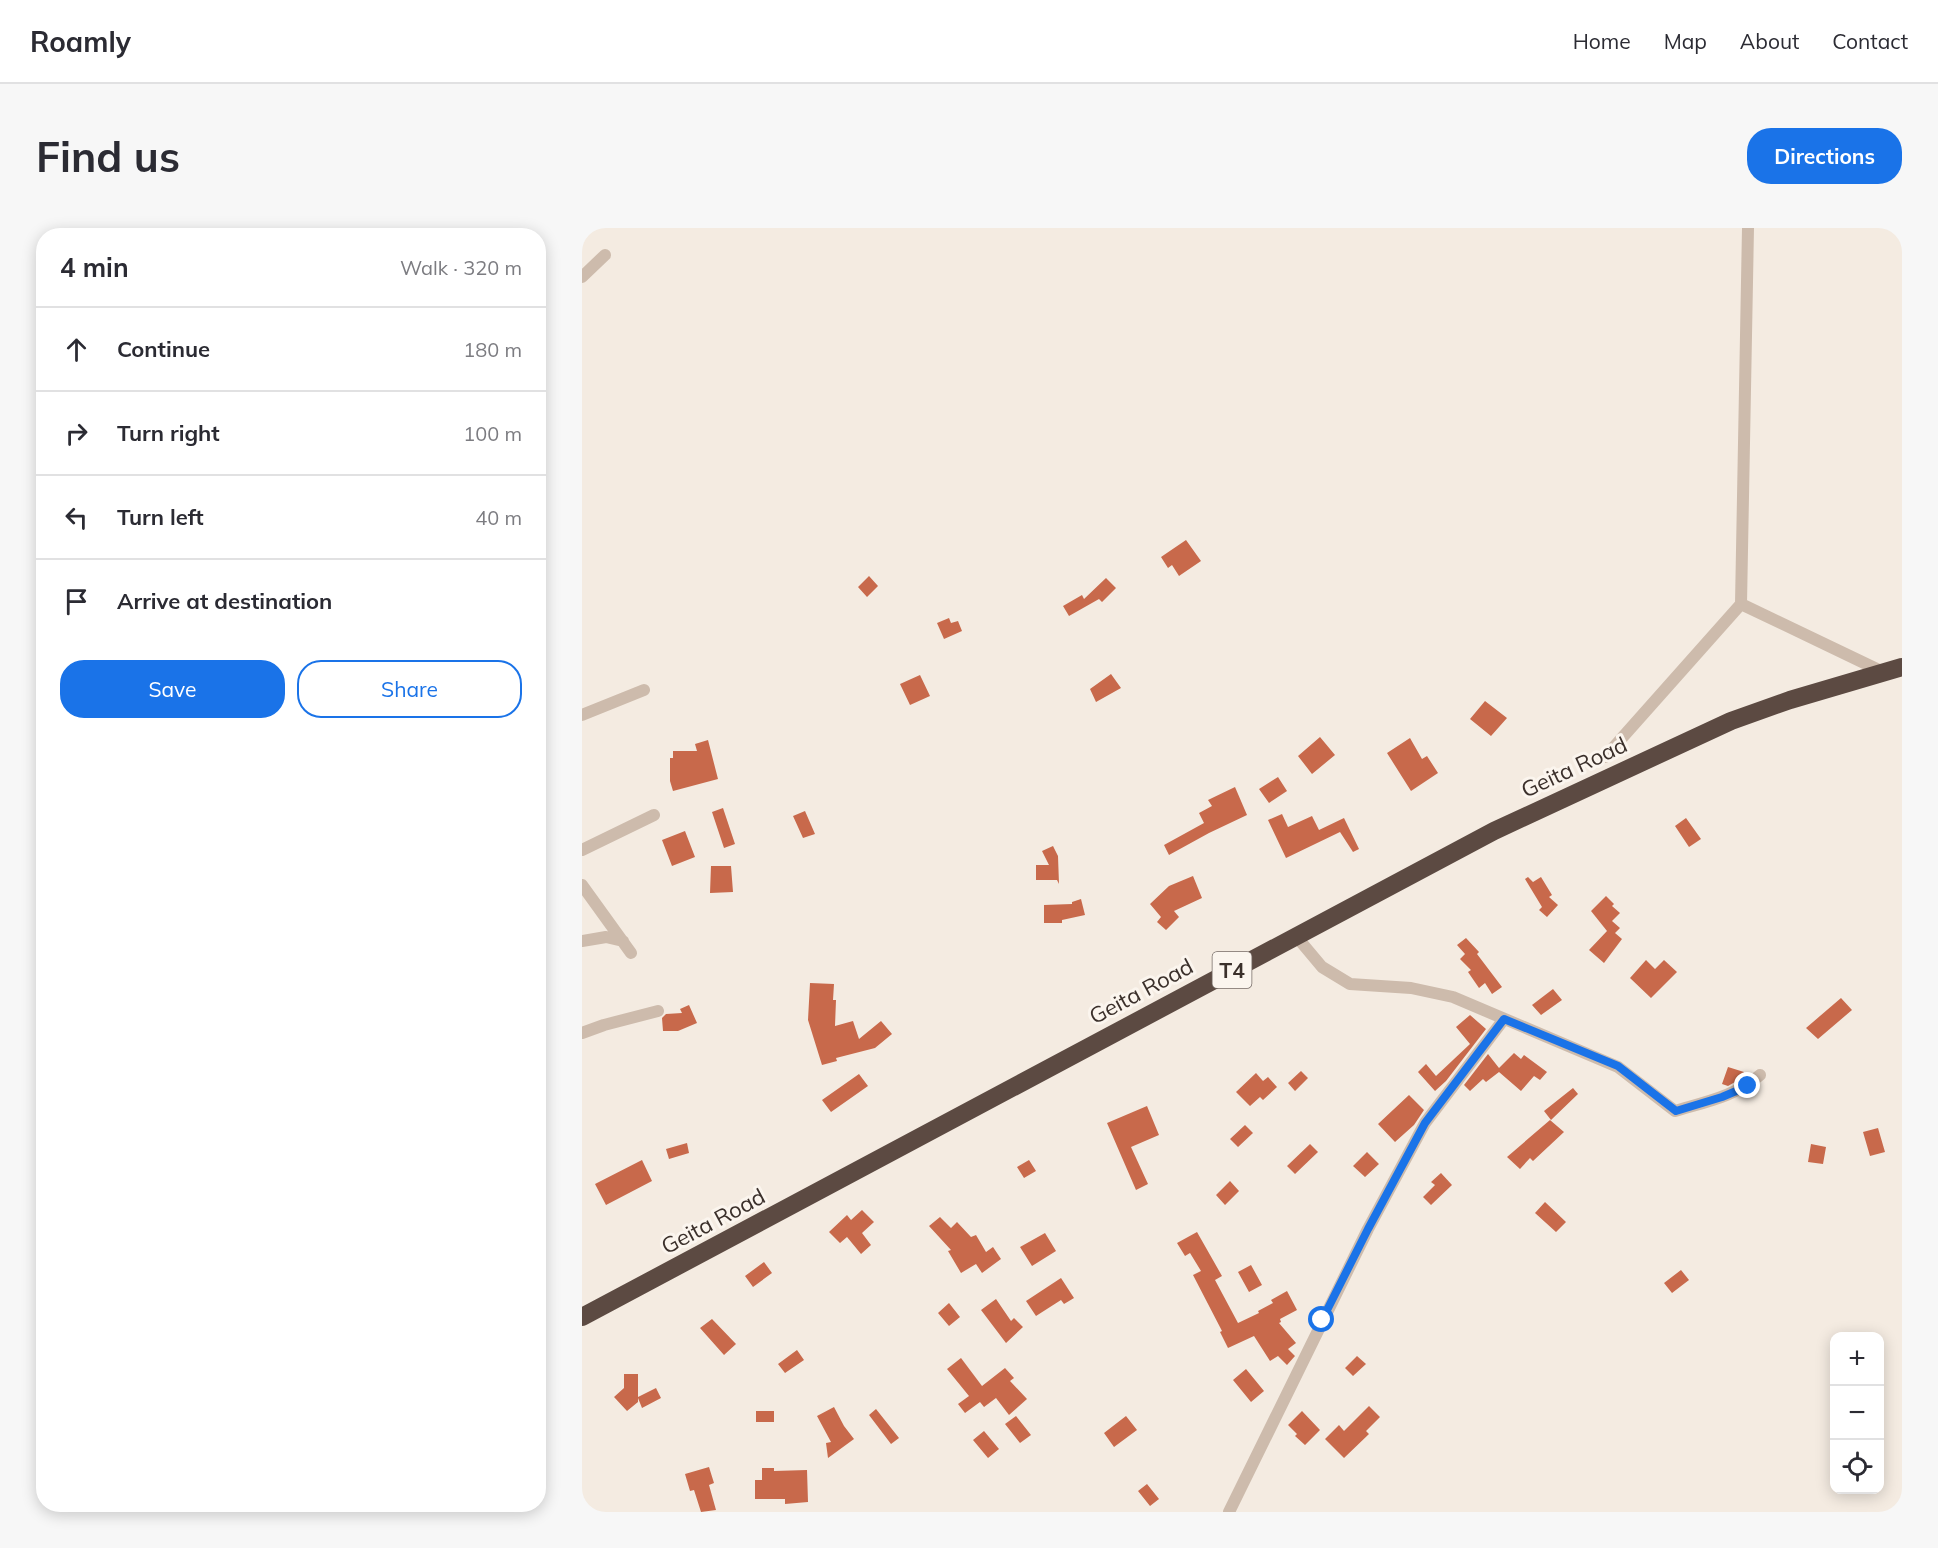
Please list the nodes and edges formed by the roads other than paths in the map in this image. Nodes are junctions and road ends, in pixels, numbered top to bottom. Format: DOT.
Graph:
graph roads {
  1 [pos="1749,228"];
  2 [pos="605,255"];
  3 [pos="582,277"];
  4 [pos="1741,604"];
  5 [pos="1902,667"];
  6 [pos="1883,672"];
  7 [pos="644,690"];
  8 [pos="582,715"];
  9 [pos="1605,757"];
  10 [pos="654,815"];
  11 [pos="582,850"];
  12 [pos="582,885"];
  13 [pos="1296,936"];
  14 [pos="582,941"];
  15 [pos="623,941"];
  16 [pos="631,953"];
  17 [pos="658,1011"];
  18 [pos="1504,1019"];
  19 [pos="582,1033"];
  20 [pos="1760,1075"];
  21 [pos="582,1317"];
  22 [pos="1229,1512"];
  1 -- 4 [label="street"];
  2 -- 3 [label="street"];
  4 -- 6 [label="street"];
  4 -- 9 [label="street"];
  5 -- 6 [label="highway, Geita Road / T4"];
  6 -- 13 [label="highway, Geita Road / T4"];
  7 -- 8 [label="street"];
  10 -- 11 [label="street"];
  12 -- 15 [label="street"];
  13 -- 18 [label="street"];
  13 -- 21 [label="highway, Geita Road / T4"];
  14 -- 15 [label="street"];
  15 -- 16 [label="street"];
  17 -- 19 [label="street"];
  18 -- 20 [label="street"];
  18 -- 22 [label="street"];
}
